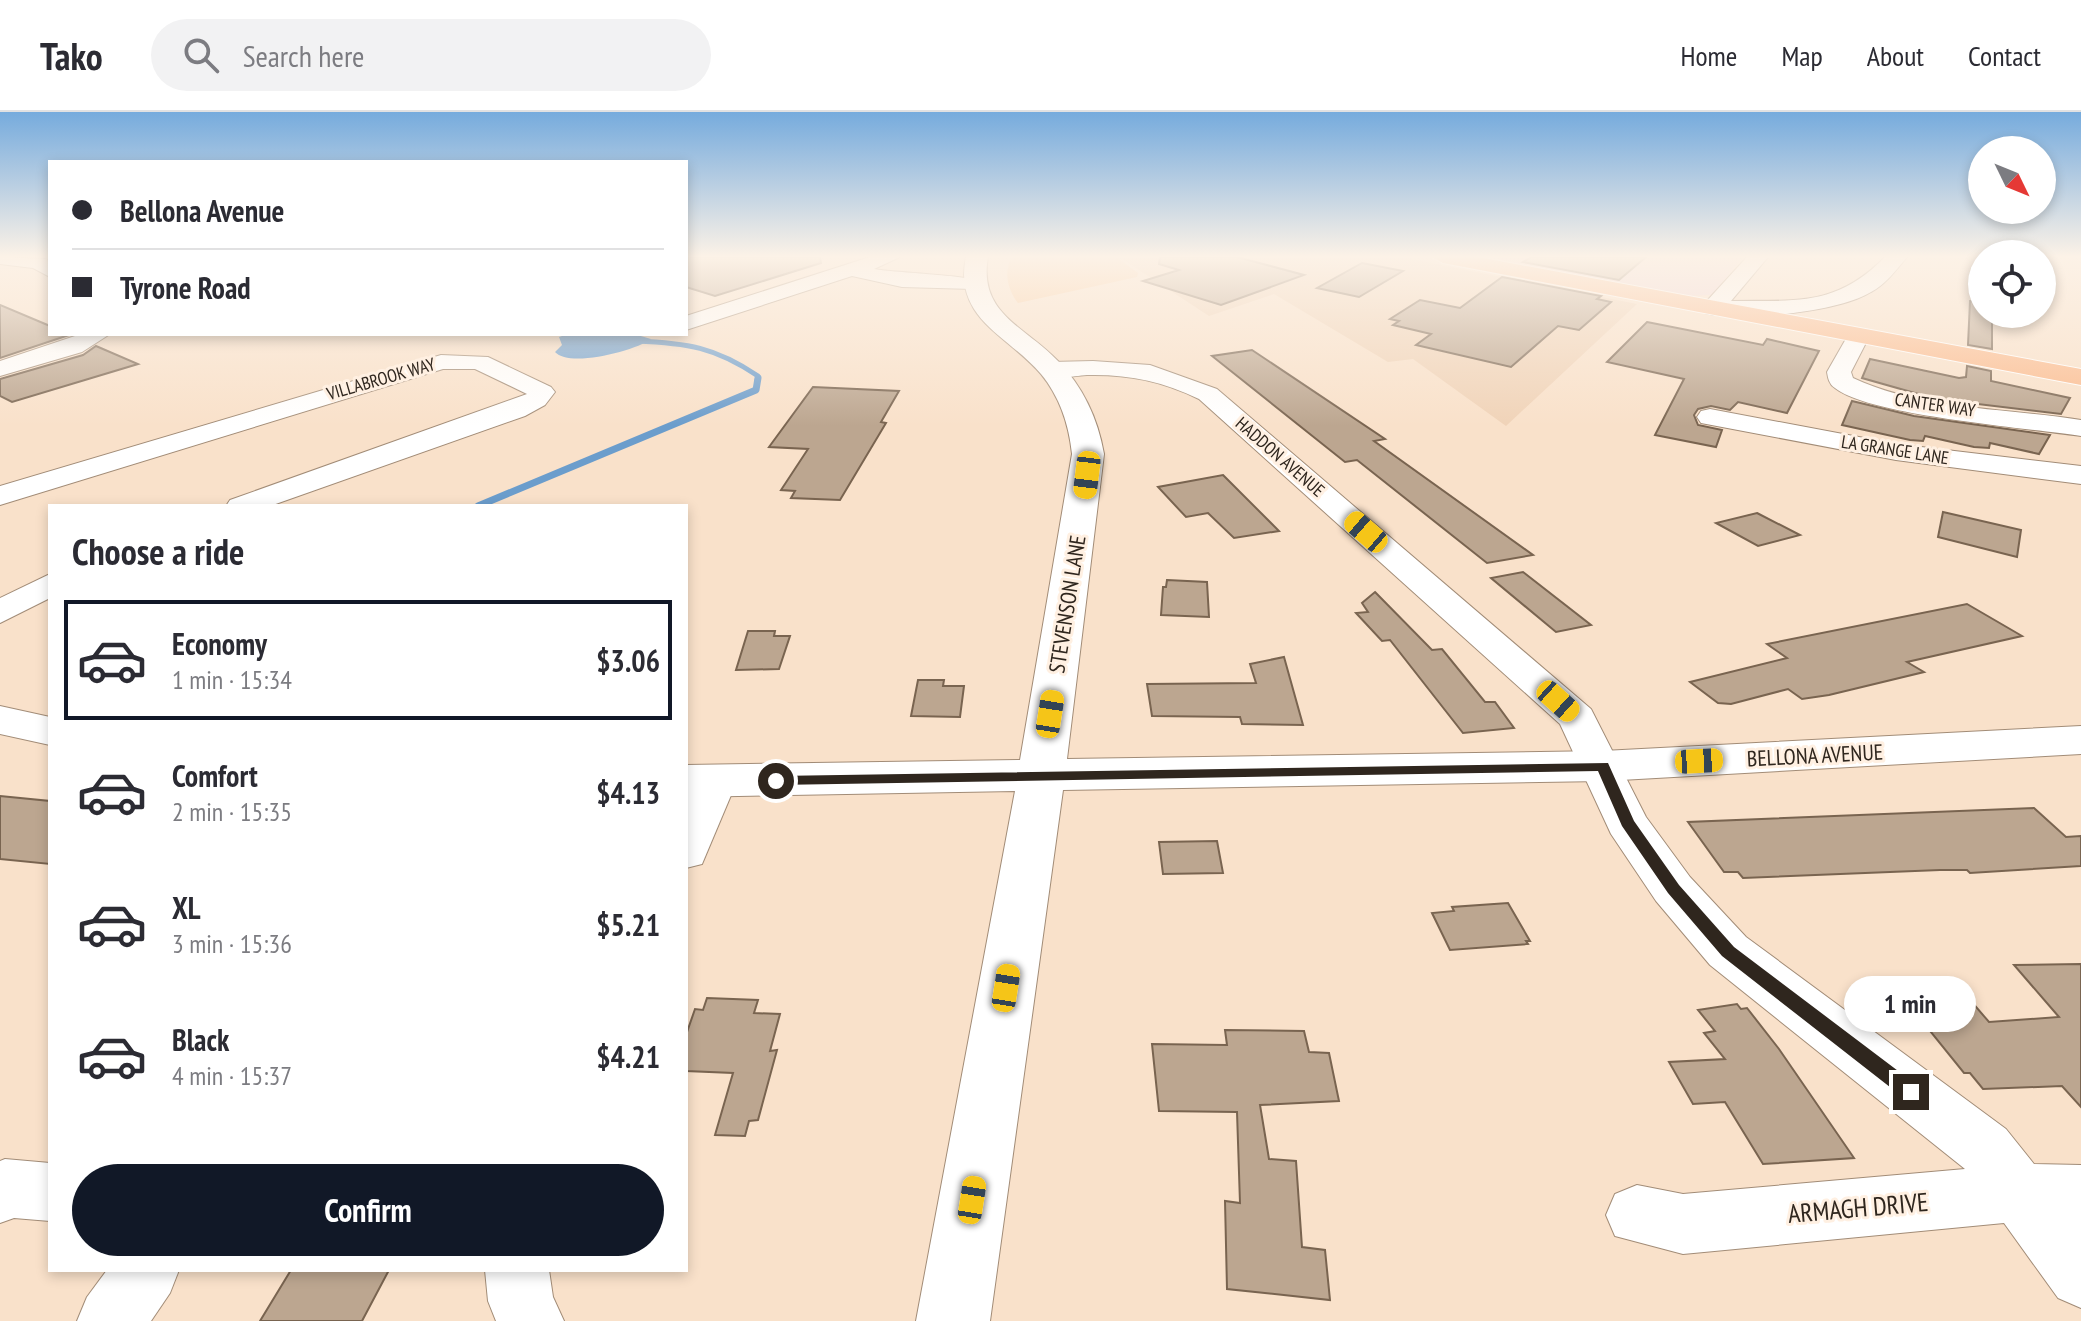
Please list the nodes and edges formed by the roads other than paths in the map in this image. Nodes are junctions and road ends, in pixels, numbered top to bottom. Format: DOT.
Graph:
graph roads {
  1 [pos="716,313"];
  2 [pos="988,313"];
  3 [pos="1742,313"];
  4 [pos="688,322"];
  5 [pos="1859,335"];
  6 [pos="95,336"];
  7 [pos="0,369"];
  8 [pos="1051,369"];
  9 [pos="2081,377"];
  10 [pos="1710,417"];
  11 [pos="2081,428"];
  12 [pos="2081,475"];
  13 [pos="0,496"];
  14 [pos="247,504"];
  15 [pos="48,585"];
  16 [pos="0,612"];
  17 [pos="0,720"];
  18 [pos="48,731"];
  19 [pos="2081,740"];
  20 [pos="1603,766"];
  21 [pos="1041,777"];
  22 [pos="701,781"];
  23 [pos="688,843"];
  24 [pos="48,1192"];
  25 [pos="2019,1193"];
  26 [pos="0,1194"];
  27 [pos="2081,1194"];
  28 [pos="1637,1215"];
  29 [pos="146,1272"];
  30 [pos="517,1272"];
  31 [pos="2081,1275"];
  32 [pos="111,1321"];
  33 [pos="530,1321"];
  34 [pos="953,1321"];
  1 -- 4 [label="street"];
  2 -- 8 [label="street, STEVENSON LANE"];
  3 -- 5 [label="main road"];
  5 -- 9 [label="main road"];
  5 -- 11 [label="street, CANTER WAY"];
  6 -- 7 [label="street"];
  8 -- 20 [label="street, HADDON AVENUE"];
  8 -- 21 [label="street, STEVENSON LANE"];
  10 -- 12 [label="street, LA GRANGE LANE"];
  13 -- 14 [label="street, VILLABROOK WAY"];
  15 -- 16 [label="street"];
  17 -- 18 [label="street"];
  19 -- 20 [label="street, BELLONA AVENUE"];
  20 -- 21 [label="street, BELLONA AVENUE"];
  20 -- 25 [label="street, HADDON AVENUE"];
  21 -- 22 [label="street, BELLONA AVENUE"];
  21 -- 34 [label="street, STEVENSON LANE"];
  22 -- 23 [label="street"];
  24 -- 26 [label="street"];
  25 -- 27 [label="street, ARMAGH DRIVE"];
  25 -- 28 [label="street, ARMAGH DRIVE"];
  25 -- 31 [label="street, HADDON AVENUE"];
  29 -- 32 [label="street"];
  30 -- 33 [label="street"];
}
